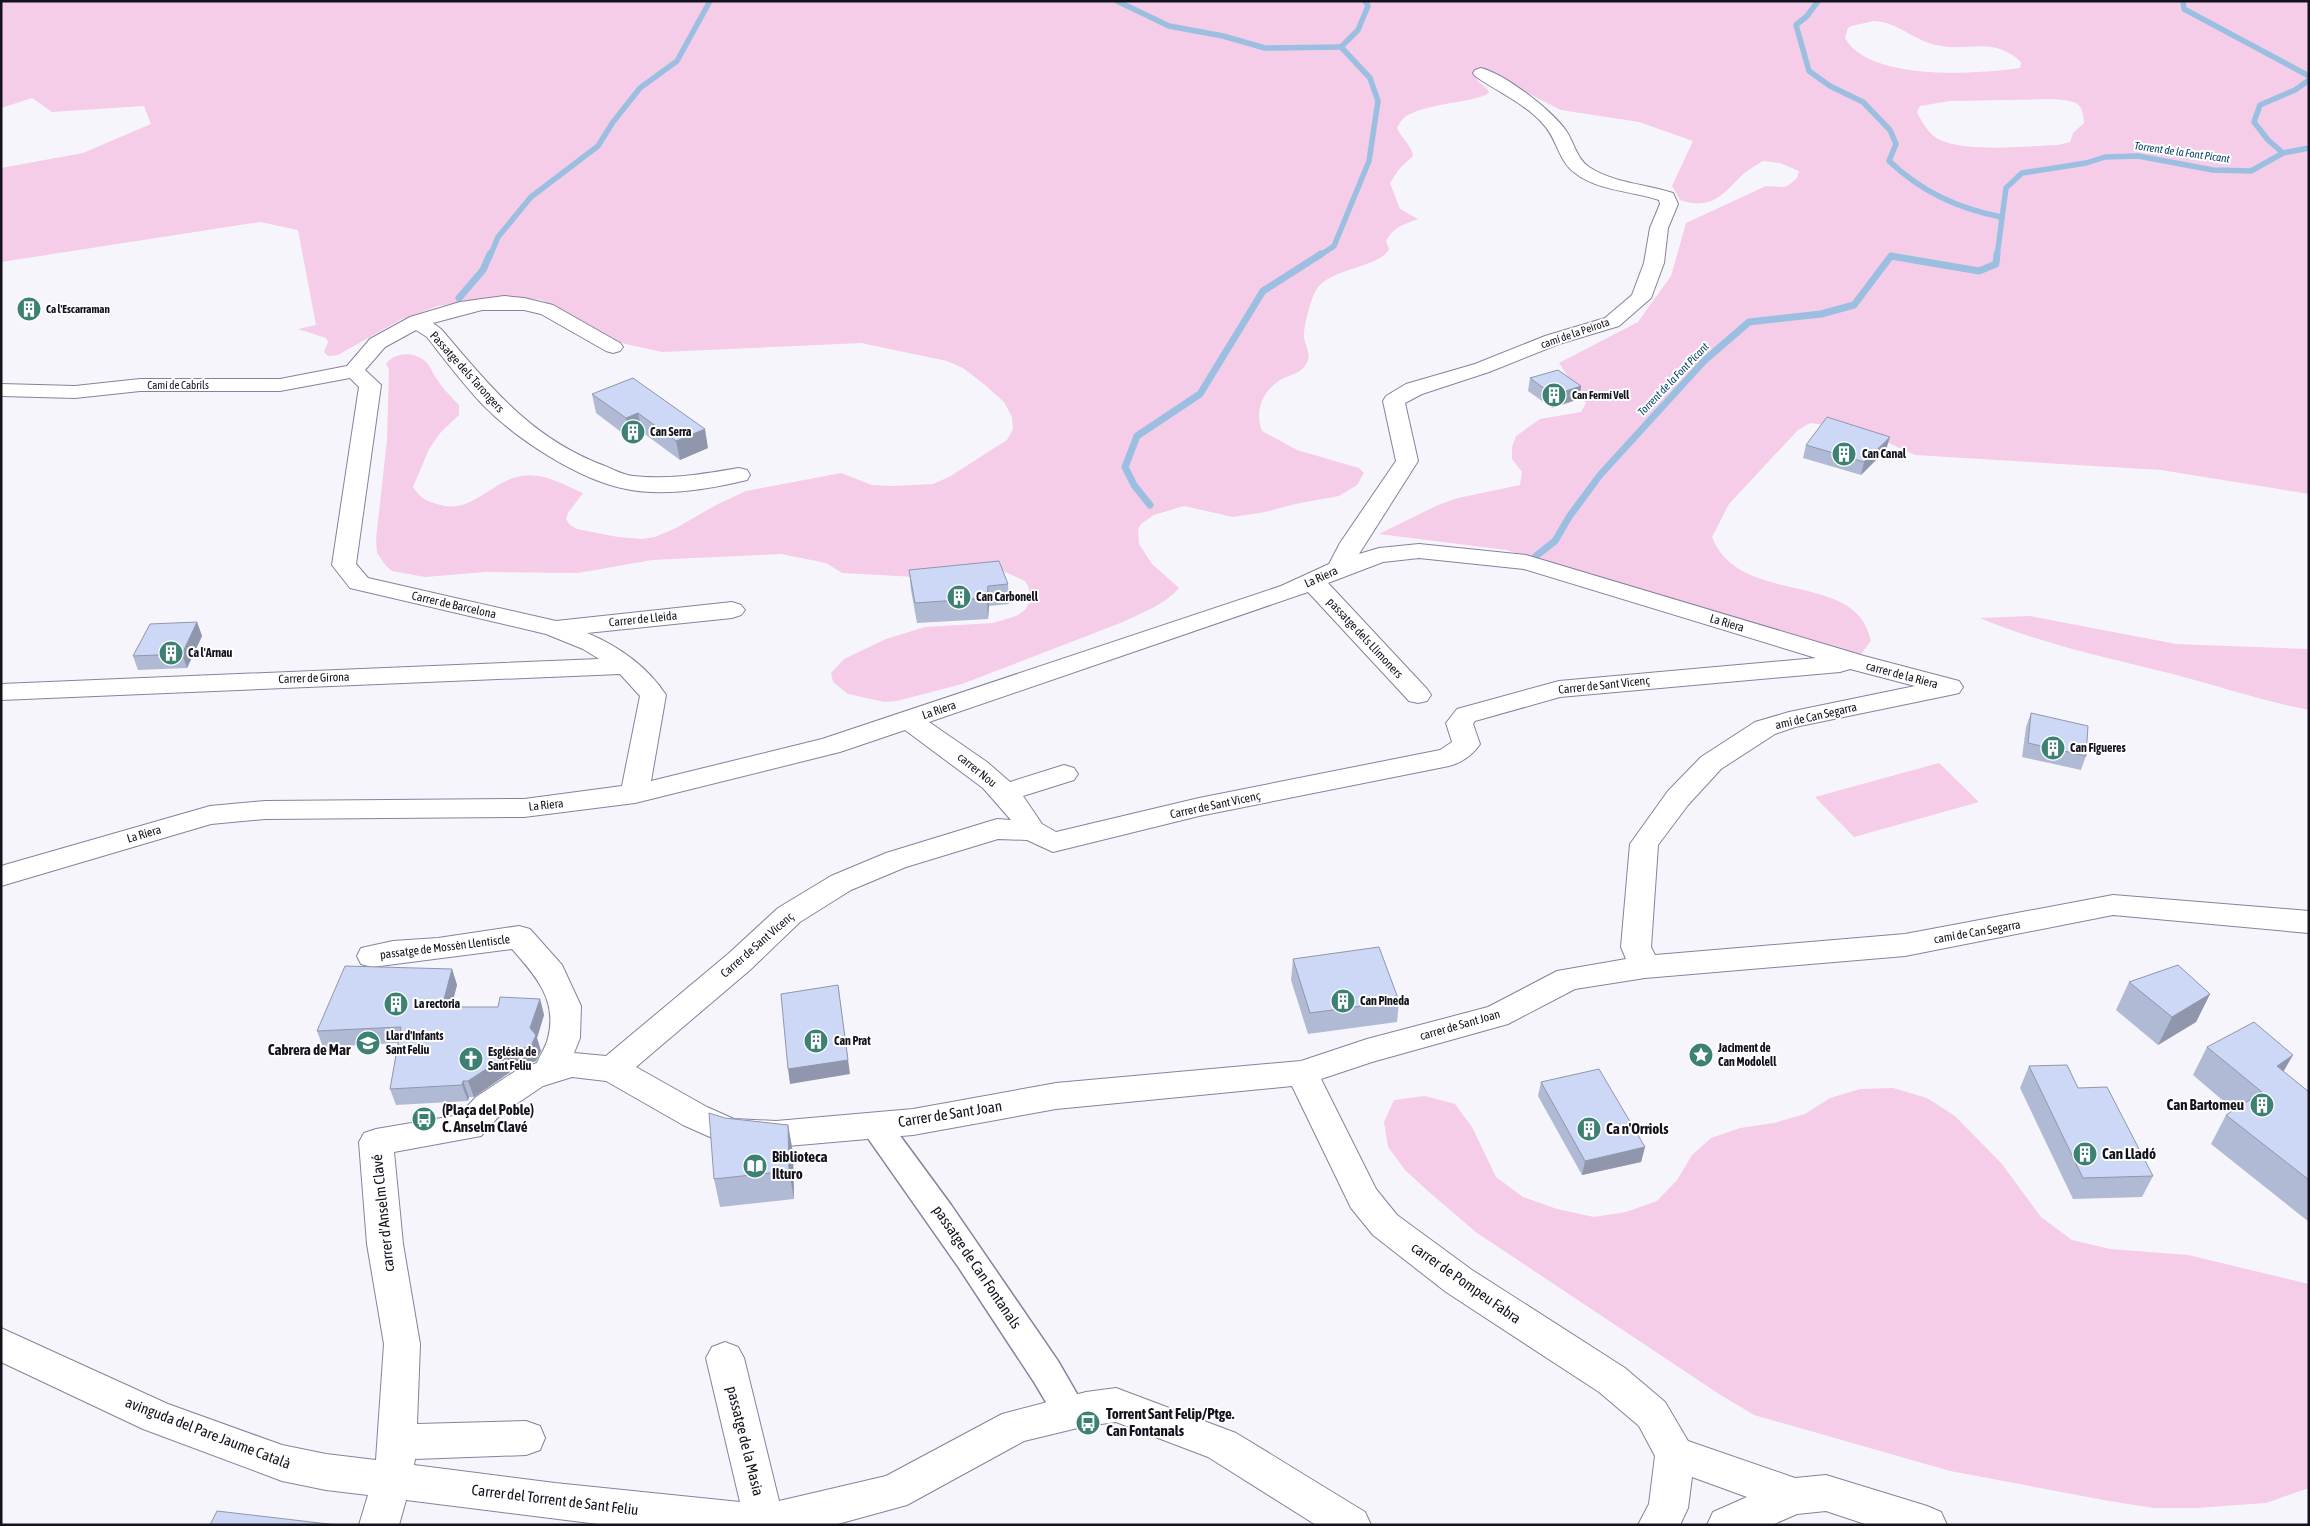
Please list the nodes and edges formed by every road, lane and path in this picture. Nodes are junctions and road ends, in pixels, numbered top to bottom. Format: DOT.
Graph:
graph roads {
  1 [pos="1481,72"];
  2 [pos="418,322"];
  3 [pos="613,347"];
  4 [pos="354,371"];
  5 [pos="1,390"];
  6 [pos="739,475"];
  7 [pos="1339,569"];
  8 [pos="1312,581"];
  9 [pos="732,610"];
  10 [pos="554,628"];
  11 [pos="1855,662"];
  12 [pos="627,666"];
  13 [pos="1950,687"];
  14 [pos="1,692"];
  15 [pos="1418,695"];
  16 [pos="909,720"];
  17 [pos="1064,774"];
  18 [pos="1004,793"];
  19 [pos="635,794"];
  20 [pos="1032,831"];
  21 [pos="1,876"];
  22 [pos="2309,922"];
  23 [pos="372,956"];
  24 [pos="1645,967"];
  25 [pos="612,1069"];
  26 [pos="549,1072"];
  27 [pos="1302,1073"];
  28 [pos="876,1126"];
  29 [pos="1,1344"];
  30 [pos="726,1358"];
  31 [pos="1071,1413"];
  32 [pos="526,1438"];
  33 [pos="397,1442"];
  34 [pos="1675,1454"];
  35 [pos="392,1479"];
  36 [pos="456,1488"];
  37 [pos="1795,1496"];
  38 [pos="765,1523"];
  39 [pos="379,1525"];
  40 [pos="1351,1525"];
  41 [pos="1658,1525"];
  42 [pos="1727,1525"];
  43 [pos="1927,1525"];
  1 -- 7 [label="street, camí de la Peirota"];
  2 -- 3 [label="street, Passatge dels Tarongers"];
  2 -- 4 [label="street, Passatge dels Tarongers"];
  2 -- 6 [label="street, Passatge dels Tarongers"];
  4 -- 5 [label="street, Camí de Cabrils"];
  4 -- 10 [label="street, Carrer de Barcelona"];
  7 -- 8 [label="street, La Riera"];
  7 -- 11 [label="street, La Riera"];
  8 -- 15 [label="street, passatge dels Llimoners"];
  8 -- 16 [label="street, La Riera"];
  9 -- 10 [label="street, Carrer de Lleida"];
  10 -- 12 [label="street, Carrer de Barcelona"];
  11 -- 13 [label="street, carrer de la Riera"];
  11 -- 20 [label="street, Carrer de Sant Vicenç"];
  12 -- 14 [label="street, Carrer de Girona"];
  12 -- 19 [label="street, Carrer de Barcelona"];
  13 -- 24 [label="street, amí de Can Segarra"];
  16 -- 18 [label="street, carrer Nou"];
  16 -- 19 [label="street, La Riera"];
  17 -- 18 [label="street"];
  18 -- 20 [label="street, carrer Nou"];
  19 -- 21 [label="street, La Riera"];
  20 -- 25 [label="street, Carrer de Sant Vicenç"];
  22 -- 24 [label="street, camí de Can Segarra"];
  23 -- 26 [label="street, passatge de Mossèn Llentiscle"];
  24 -- 27 [label="street, carrer de Sant Joan"];
  25 -- 26 [label="street, carrer d'Anselm Clavé"];
  25 -- 28 [label="street, Carrer de Sant Joan"];
  26 -- 33 [label="street, carrer d'Anselm Clavé"];
  27 -- 28 [label="street, Carrer de Sant Joan"];
  27 -- 34 [label="street, carrer de Pompeu Fabra"];
  28 -- 31 [label="street, passatge de Can Fontanals"];
  29 -- 35 [label="street, avinguda del Pare Jaume Català"];
  30 -- 38 [label="street, passatge de la Masia"];
  31 -- 38 [label="street, Carrer del Torrent de Sant Feliu"];
  31 -- 40 [label="street, Carrer del Torrent de Sant Feliu"];
  32 -- 33 [label="street"];
  33 -- 35 [label="street, carrer d'Anselm Clavé"];
  34 -- 37 [label="street"];
  34 -- 41 [label="street"];
  35 -- 36 [label="street, avinguda del Pare Jaume Català"];
  35 -- 39 [label="street, carrer d'Anselm Clavé"];
  36 -- 38 [label="street, Carrer del Torrent de Sant Feliu"];
  37 -- 42 [label="street"];
  37 -- 43 [label="street"];
}
